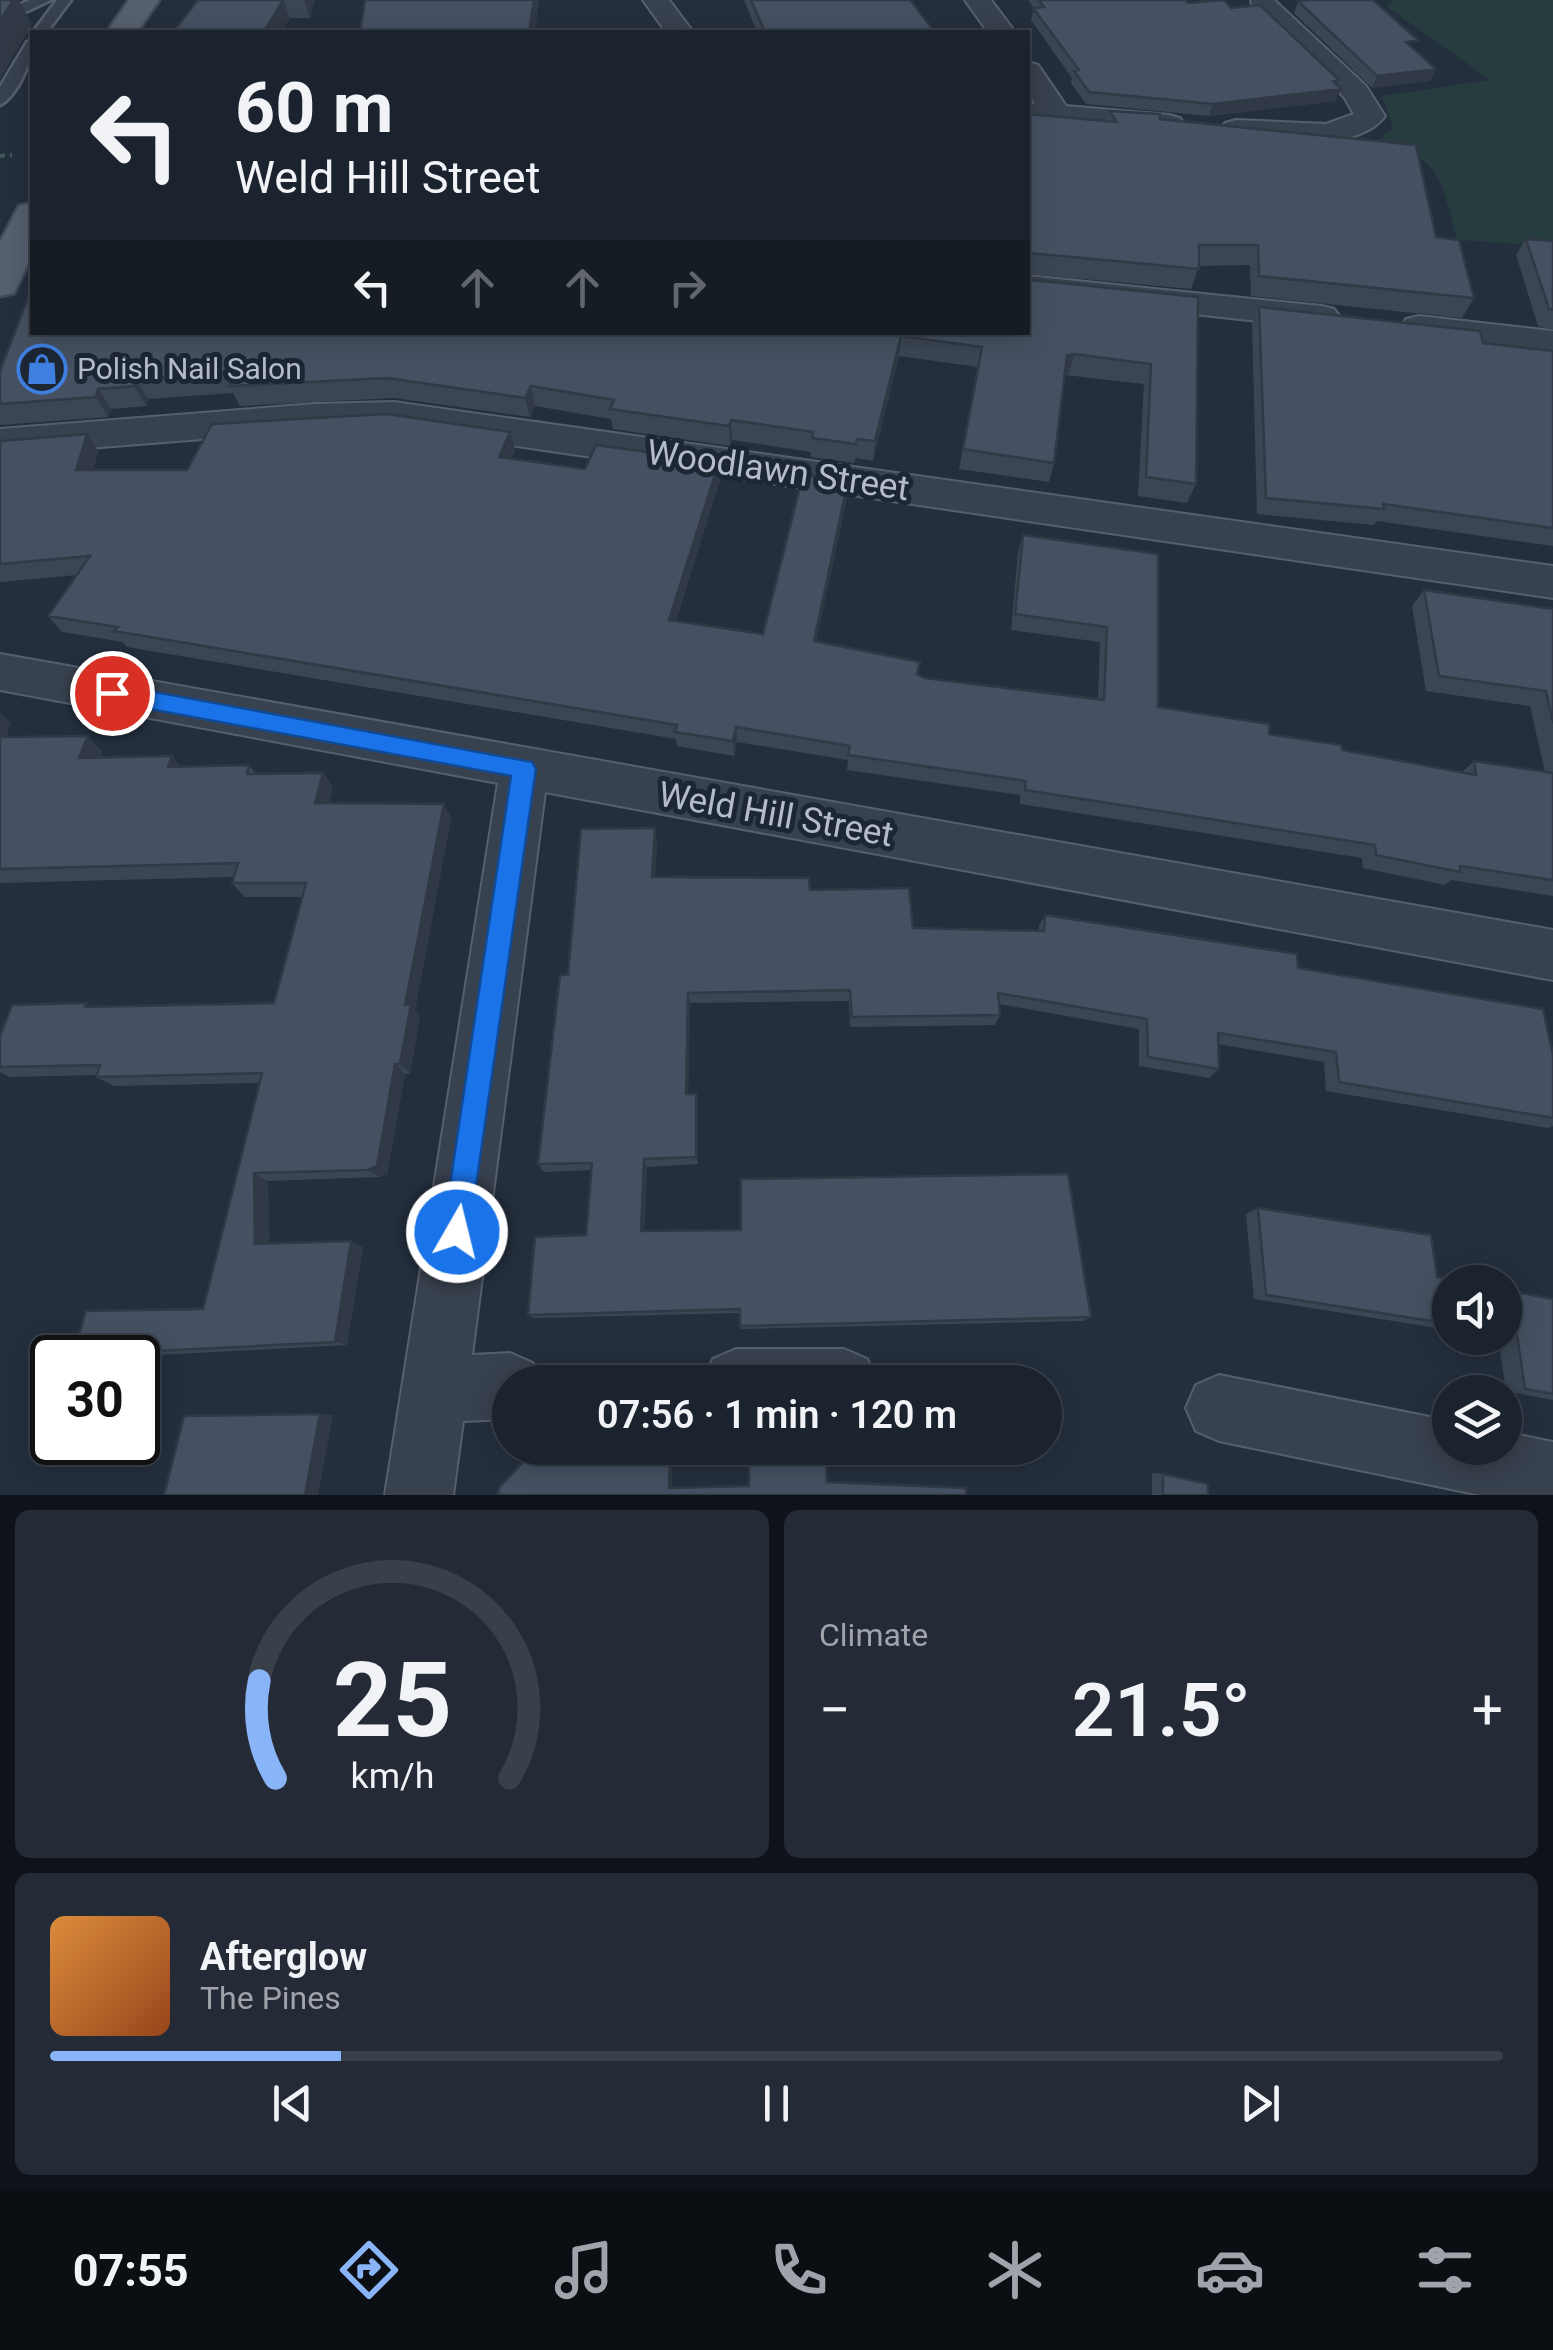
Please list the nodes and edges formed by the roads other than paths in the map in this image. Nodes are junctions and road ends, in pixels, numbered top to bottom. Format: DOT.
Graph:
graph roads {
  1 [pos="44,0"];
  2 [pos="64,0"];
  3 [pos="144,0"];
  4 [pos="656,0"];
  5 [pos="978,0"];
  6 [pos="1262,4"];
  7 [pos="0,20"];
  8 [pos="42,30"];
  9 [pos="123,30"];
  10 [pos="678,30"];
  11 [pos="1000,30"];
  12 [pos="30,48"];
  13 [pos="1030,74"];
  14 [pos="0,100"];
  15 [pos="1030,112"];
  16 [pos="1058,116"];
  17 [pos="30,219"];
  18 [pos="12,260"];
  19 [pos="1030,286"];
  20 [pos="1553,342"];
  21 [pos="0,442"];
  22 [pos="1553,582"];
  23 [pos="0,672"];
  24 [pos="524,769"];
  25 [pos="1553,954"];
  26 [pos="492,1387"];
  27 [pos="435,1389"];
  28 [pos="1218,1408"];
  29 [pos="1553,1476"];
  30 [pos="420,1495"];
  1 -- 7 [label="lane"];
  2 -- 8 [label="lane"];
  3 -- 9 [label="main road"];
  4 -- 10 [label="street"];
  5 -- 11 [label="street"];
  6 -- 16 [label="street"];
  12 -- 14 [label="lane"];
  13 -- 16 [label="street"];
  15 -- 16 [label="street"];
  17 -- 18 [label="main road"];
  19 -- 20 [label="street"];
  21 -- 22 [label="street, Woodlawn Street"];
  23 -- 24 [label="street, Weld Hill Street"];
  24 -- 25 [label="street, Weld Hill Street"];
  24 -- 27 [label="street"];
  26 -- 27 [label="street"];
  27 -- 30 [label="street"];
  28 -- 29 [label="street"];
}
